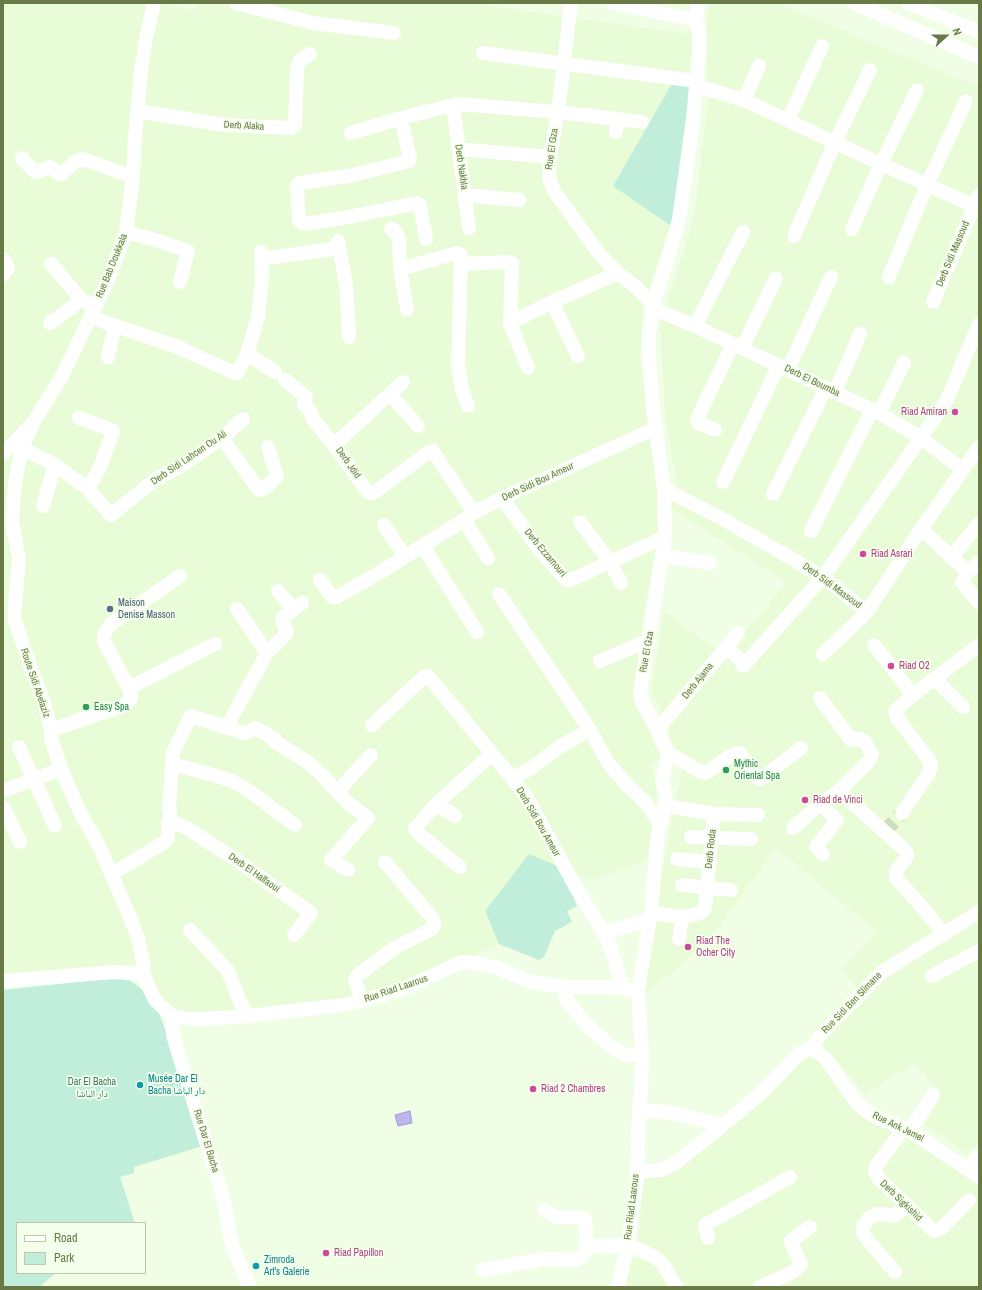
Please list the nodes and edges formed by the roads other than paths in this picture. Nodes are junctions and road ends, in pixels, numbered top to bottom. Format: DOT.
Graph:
graph roads {
  1 [pos="154,3"];
  2 [pos="236,3"];
  3 [pos="571,3"];
  4 [pos="612,3"];
  5 [pos="698,3"];
  6 [pos="854,3"];
  7 [pos="908,3"];
  8 [pos="696,20"];
  9 [pos="979,32"];
  10 [pos="394,33"];
  11 [pos="822,46"];
  12 [pos="483,53"];
  13 [pos="310,54"];
  14 [pos="979,56"];
  15 [pos="563,63"];
  16 [pos="759,66"];
  17 [pos="870,70"];
  18 [pos="696,84"];
  19 [pos="917,90"];
  20 [pos="744,100"];
  21 [pos="966,102"];
  22 [pos="453,105"];
  23 [pos="137,111"];
  24 [pos="558,112"];
  25 [pos="401,118"];
  26 [pos="788,120"];
  27 [pos="642,122"];
  28 [pos="351,133"];
  29 [pos="835,142"];
  30 [pos="458,149"];
  31 [pos="550,157"];
  32 [pos="22,158"];
  33 [pos="881,164"];
  34 [pos="133,177"];
  35 [pos="927,185"];
  36 [pos="464,195"];
  37 [pos="519,200"];
  38 [pos="977,203"];
  39 [pos="469,228"];
  40 [pos="391,229"];
  41 [pos="852,229"];
  42 [pos="126,232"];
  43 [pos="743,232"];
  44 [pos="794,236"];
  45 [pos="426,239"];
  46 [pos="3,259"];
  47 [pos="51,264"];
  48 [pos="462,264"];
  49 [pos="400,269"];
  50 [pos="618,273"];
  51 [pos="3,275"];
  52 [pos="832,277"];
  53 [pos="889,277"];
  54 [pos="776,278"];
  55 [pos="180,282"];
  56 [pos="81,299"];
  57 [pos="552,302"];
  58 [pos="933,302"];
  59 [pos="653,306"];
  60 [pos="407,309"];
  61 [pos="93,311"];
  62 [pos="50,323"];
  63 [pos="510,323"];
  64 [pos="979,324"];
  65 [pos="115,326"];
  66 [pos="695,326"];
  67 [pos="860,334"];
  68 [pos="349,337"];
  69 [pos="738,346"];
  70 [pos="247,354"];
  71 [pos="578,356"];
  72 [pos="108,357"];
  73 [pos="904,363"];
  74 [pos="784,367"];
  75 [pos="528,368"];
  76 [pos="403,382"];
  77 [pos="830,390"];
  78 [pos="390,394"];
  79 [pos="468,406"];
  80 [pos="876,411"];
  81 [pos="79,418"];
  82 [pos="242,419"];
  83 [pos="33,423"];
  84 [pos="418,426"];
  85 [pos="656,428"];
  86 [pos="715,430"];
  87 [pos="222,438"];
  88 [pos="921,438"];
  89 [pos="334,444"];
  90 [pos="979,446"];
  91 [pos="268,447"];
  92 [pos="22,448"];
  93 [pos="3,454"];
  94 [pos="55,465"];
  95 [pos="963,470"];
  96 [pos="723,482"];
  97 [pos="87,488"];
  98 [pos="664,489"];
  99 [pos="773,494"];
  100 [pos="502,498"];
  101 [pos="43,506"];
  102 [pos="469,516"];
  103 [pos="580,522"];
  104 [pos="979,523"];
  105 [pos="384,525"];
  106 [pos="921,529"];
  107 [pos="811,531"];
  108 [pos="664,537"];
  109 [pos="10,542"];
  110 [pos="422,546"];
  111 [pos="662,556"];
  112 [pos="405,557"];
  113 [pos="488,558"];
  114 [pos="951,558"];
  115 [pos="610,562"];
  116 [pos="979,562"];
  117 [pos="710,563"];
  118 [pos="968,572"];
  119 [pos="180,576"];
  120 [pos="823,577"];
  121 [pos="320,580"];
  122 [pos="621,583"];
  123 [pos="278,591"];
  124 [pos="499,594"];
  125 [pos="979,603"];
  126 [pos="237,609"];
  127 [pos="868,612"];
  128 [pos="8,617"];
  129 [pos="477,632"];
  130 [pos="738,633"];
  131 [pos="650,640"];
  132 [pos="215,644"];
  133 [pos="874,644"];
  134 [pos="979,645"];
  135 [pos="726,647"];
  136 [pos="267,653"];
  137 [pos="823,654"];
  138 [pos="600,661"];
  139 [pos="935,679"];
  140 [pos="128,688"];
  141 [pos="913,695"];
  142 [pos="820,698"];
  143 [pos="963,707"];
  144 [pos="372,725"];
  145 [pos="226,728"];
  146 [pos="658,729"];
  147 [pos="51,730"];
  148 [pos="590,730"];
  149 [pos="19,747"];
  150 [pos="801,748"];
  151 [pos="667,752"];
  152 [pos="492,754"];
  153 [pos="371,755"];
  154 [pos="172,764"];
  155 [pos="61,768"];
  156 [pos="512,778"];
  157 [pos="34,780"];
  158 [pos="3,791"];
  159 [pos="840,791"];
  160 [pos="337,792"];
  161 [pos="436,804"];
  162 [pos="820,804"];
  163 [pos="666,806"];
  164 [pos="3,807"];
  165 [pos="902,813"];
  166 [pos="714,814"];
  167 [pos="758,815"];
  168 [pos="456,816"];
  169 [pos="171,821"];
  170 [pos="660,824"];
  171 [pos="295,825"];
  172 [pos="55,826"];
  173 [pos="793,828"];
  174 [pos="691,837"];
  175 [pos="712,838"];
  176 [pos="751,839"];
  177 [pos="20,842"];
  178 [pos="823,854"];
  179 [pos="677,859"];
  180 [pos="385,862"];
  181 [pos="709,862"];
  182 [pos="460,867"];
  183 [pos="348,870"];
  184 [pos="112,874"];
  185 [pos="682,885"];
  186 [pos="707,888"];
  187 [pos="731,890"];
  188 [pos="979,912"];
  189 [pos="650,916"];
  190 [pos="682,916"];
  191 [pos="190,930"];
  192 [pos="604,933"];
  193 [pos="943,933"];
  194 [pos="294,935"];
  195 [pos="679,939"];
  196 [pos="979,951"];
  197 [pos="932,976"];
  198 [pos="144,977"];
  199 [pos="3,981"];
  200 [pos="566,987"];
  201 [pos="623,988"];
  202 [pos="638,991"];
  203 [pos="362,1001"];
  204 [pos="172,1016"];
  205 [pos="248,1016"];
  206 [pos="812,1049"];
  207 [pos="642,1055"];
  208 [pos="933,1095"];
  209 [pos="639,1112"];
  210 [pos="722,1126"];
  211 [pos="907,1130"];
  212 [pos="979,1155"];
  213 [pos="637,1172"];
  214 [pos="975,1172"];
  215 [pos="790,1177"];
  216 [pos="969,1200"];
  217 [pos="908,1206"];
  218 [pos="545,1210"];
  219 [pos="810,1227"];
  220 [pos="708,1238"];
  221 [pos="628,1245"];
  222 [pos="587,1249"];
  223 [pos="483,1270"];
  224 [pos="895,1272"];
  225 [pos="250,1287"];
  226 [pos="618,1287"];
  227 [pos="677,1287"];
  228 [pos="760,1287"];
  1 -- 23 [label="street, Rue Bab Doukkala"];
  2 -- 10 [label="street"];
  3 -- 15 [label="street, Rue El Gza"];
  4 -- 8 [label="street"];
  5 -- 8 [label="street, Rue El Gza"];
  6 -- 14 [label="street"];
  7 -- 9 [label="street"];
  8 -- 18 [label="street, Rue El Gza"];
  11 -- 26 [label="street"];
  12 -- 15 [label="street, Derb Sidi Massoud"];
  13 -- 23 [label="street, Derb Alaka"];
  15 -- 18 [label="street, Derb Sidi Massoud"];
  15 -- 24 [label="street, Rue El Gza"];
  16 -- 20 [label="street"];
  17 -- 29 [label="street"];
  18 -- 20 [label="street, Derb Sidi Massoud"];
  18 -- 59 [label="street, Rue El Gza"];
  19 -- 33 [label="street"];
  20 -- 26 [label="street, Derb Sidi Massoud"];
  21 -- 35 [label="street"];
  22 -- 24 [label="street"];
  22 -- 25 [label="street"];
  22 -- 30 [label="street, Derb Nakhla"];
  23 -- 34 [label="street, Rue Bab Doukkala"];
  24 -- 27 [label="street"];
  24 -- 31 [label="street, Rue El Gza"];
  25 -- 28 [label="street"];
  25 -- 45 [label="street"];
  26 -- 29 [label="street, Derb Sidi Massoud"];
  29 -- 33 [label="street, Derb Sidi Massoud"];
  29 -- 44 [label="street"];
  30 -- 31 [label="street"];
  30 -- 36 [label="street, Derb Nakhla"];
  31 -- 50 [label="street, Rue El Gza"];
  32 -- 34 [label="street"];
  33 -- 35 [label="street, Derb Sidi Massoud"];
  33 -- 41 [label="street"];
  34 -- 42 [label="street, Rue Bab Doukkala"];
  35 -- 38 [label="street, Derb Sidi Massoud"];
  35 -- 53 [label="street"];
  36 -- 37 [label="street"];
  36 -- 39 [label="street, Derb Nakhla"];
  38 -- 58 [label="street, Derb Sidi Massoud"];
  40 -- 49 [label="street"];
  42 -- 55 [label="street"];
  42 -- 61 [label="street, Rue Bab Doukkala"];
  43 -- 66 [label="street"];
  46 -- 51 [label="street"];
  47 -- 56 [label="street"];
  48 -- 49 [label="street"];
  48 -- 63 [label="street"];
  48 -- 79 [label="street"];
  49 -- 60 [label="street"];
  50 -- 57 [label="street"];
  50 -- 59 [label="street, Rue El Gza"];
  52 -- 74 [label="street"];
  54 -- 69 [label="street"];
  56 -- 61 [label="street"];
  56 -- 62 [label="street"];
  57 -- 63 [label="street"];
  57 -- 71 [label="street"];
  59 -- 66 [label="street, Derb El Boumba"];
  59 -- 85 [label="street, Rue El Gza"];
  61 -- 65 [label="street"];
  61 -- 83 [label="street, Rue Bab Doukkala"];
  63 -- 75 [label="street"];
  64 -- 88 [label="street"];
  65 -- 70 [label="street"];
  65 -- 72 [label="street"];
  66 -- 69 [label="street, Derb El Boumba"];
  67 -- 77 [label="street"];
  68 -- 70 [label="street"];
  69 -- 74 [label="street, Derb El Boumba"];
  69 -- 86 [label="street"];
  70 -- 89 [label="street, Derb Jdid"];
  73 -- 80 [label="street"];
  74 -- 77 [label="street, Derb El Boumba"];
  74 -- 96 [label="street"];
  76 -- 78 [label="street"];
  77 -- 80 [label="street, Derb El Boumba"];
  77 -- 99 [label="street"];
  78 -- 84 [label="street"];
  78 -- 89 [label="street"];
  80 -- 88 [label="street, Derb El Boumba"];
  80 -- 107 [label="street"];
  81 -- 97 [label="street"];
  82 -- 87 [label="street, Derb Sidi Lahcen Ou Ali"];
  83 -- 92 [label="street, Route Sidi Abelaziz"];
  83 -- 93 [label="street, Rue Bab Doukkala"];
  85 -- 98 [label="street, Rue El Gza"];
  85 -- 100 [label="street, Derb Sidi Bou Ameur"];
  87 -- 91 [label="street"];
  87 -- 97 [label="street, Derb Sidi Lahcen Ou Ali"];
  88 -- 95 [label="street, Derb El Boumba"];
  88 -- 120 [label="street"];
  89 -- 102 [label="street, Derb Jdid"];
  90 -- 95 [label="street, Derb Sidi Massoud"];
  92 -- 94 [label="street, Derb Sidi Lahcen Ou Ali"];
  92 -- 109 [label="street, Route Sidi Abelaziz"];
  94 -- 97 [label="street, Derb Sidi Lahcen Ou Ali"];
  94 -- 101 [label="street"];
  95 -- 106 [label="street, Derb Sidi Massoud"];
  98 -- 108 [label="street, Rue El Gza"];
  98 -- 120 [label="street, Derb Sidi Massoud"];
  100 -- 102 [label="street, Derb Sidi Bou Ameur"];
  100 -- 115 [label="street, Derb Ezzamouri"];
  102 -- 110 [label="street, Derb Sidi Bou Ameur"];
  102 -- 113 [label="street"];
  103 -- 115 [label="street"];
  104 -- 114 [label="street"];
  105 -- 112 [label="street"];
  106 -- 114 [label="street"];
  106 -- 127 [label="street, Derb Sidi Massoud"];
  108 -- 111 [label="street, Rue El Gza"];
  108 -- 115 [label="street, Derb Ezzamouri"];
  109 -- 128 [label="street, Route Sidi Abelaziz"];
  110 -- 112 [label="street, Derb Sidi Bou Ameur"];
  110 -- 129 [label="street"];
  111 -- 117 [label="street"];
  111 -- 131 [label="street, Rue El Gza"];
  112 -- 121 [label="street, Derb Sidi Bou Ameur"];
  114 -- 118 [label="street"];
  115 -- 122 [label="street"];
  116 -- 118 [label="street"];
  118 -- 125 [label="street"];
  119 -- 140 [label="street"];
  120 -- 127 [label="street, Derb Sidi Massoud"];
  120 -- 135 [label="street"];
  123 -- 136 [label="street"];
  124 -- 148 [label="street"];
  126 -- 136 [label="street"];
  127 -- 137 [label="street"];
  128 -- 147 [label="street, Route Sidi Abelaziz"];
  130 -- 135 [label="street, Derb Ajama"];
  131 -- 138 [label="street"];
  131 -- 146 [label="street, Rue El Gza"];
  132 -- 140 [label="street"];
  133 -- 141 [label="street"];
  134 -- 139 [label="street"];
  135 -- 146 [label="street, Derb Ajama"];
  136 -- 145 [label="street"];
  139 -- 141 [label="street"];
  139 -- 143 [label="street"];
  140 -- 147 [label="street"];
  141 -- 165 [label="street"];
  142 -- 159 [label="street"];
  144 -- 152 [label="street, Derb Sidi Bou Ameur"];
  145 -- 154 [label="street"];
  145 -- 160 [label="street"];
  146 -- 151 [label="street, Rue El Gza"];
  147 -- 155 [label="street, Route Sidi Abelaziz"];
  148 -- 156 [label="street"];
  148 -- 170 [label="street"];
  149 -- 157 [label="street"];
  150 -- 151 [label="street"];
  151 -- 163 [label="street"];
  152 -- 156 [label="street, Derb Sidi Bou Ameur"];
  152 -- 161 [label="street"];
  153 -- 160 [label="street"];
  154 -- 169 [label="street"];
  154 -- 171 [label="street"];
  155 -- 157 [label="street"];
  155 -- 184 [label="street, Route Sidi Abelaziz"];
  156 -- 192 [label="street, Derb Sidi Bou Ameur"];
  157 -- 158 [label="street"];
  157 -- 172 [label="street"];
  159 -- 162 [label="street"];
  159 -- 193 [label="street"];
  160 -- 183 [label="street"];
  161 -- 168 [label="street"];
  161 -- 182 [label="street"];
  162 -- 173 [label="street"];
  162 -- 178 [label="street"];
  163 -- 166 [label="street"];
  163 -- 170 [label="street"];
  164 -- 177 [label="street"];
  166 -- 167 [label="street"];
  166 -- 175 [label="street, Derb Roda"];
  169 -- 184 [label="street"];
  169 -- 194 [label="street, Derb El Halfaoui"];
  170 -- 189 [label="street"];
  174 -- 175 [label="street"];
  175 -- 176 [label="street"];
  175 -- 181 [label="street, Derb Roda"];
  179 -- 181 [label="street"];
  180 -- 203 [label="street"];
  181 -- 186 [label="street, Derb Roda"];
  184 -- 198 [label="street, Route Sidi Abelaziz"];
  185 -- 186 [label="street"];
  186 -- 187 [label="street"];
  186 -- 190 [label="street, Derb Roda"];
  188 -- 193 [label="street, Rue Sidi Ben Slimane"];
  189 -- 190 [label="street, Derb Roda"];
  189 -- 192 [label="street"];
  189 -- 202 [label="street"];
  190 -- 195 [label="street"];
  191 -- 205 [label="street"];
  192 -- 201 [label="street, Derb Sidi Bou Ameur"];
  193 -- 206 [label="street, Rue Sidi Ben Slimane"];
  196 -- 197 [label="street"];
  198 -- 199 [label="street"];
  198 -- 204 [label="street"];
  200 -- 201 [label="street, Rue Riad Laarous"];
  200 -- 203 [label="street, Rue Riad Laarous"];
  200 -- 207 [label="street"];
  201 -- 202 [label="street, Rue Riad Laarous"];
  202 -- 207 [label="street, Rue Riad Laarous"];
  203 -- 205 [label="street, Rue Riad Laarous"];
  204 -- 205 [label="street, Rue Riad Laarous"];
  204 -- 225 [label="street, Rue Dar El Bacha"];
  206 -- 210 [label="street, Rue Sidi Ben Slimane"];
  206 -- 211 [label="street, Rue Ank Jemel"];
  207 -- 209 [label="street, Rue Riad Laarous"];
  208 -- 211 [label="street"];
  209 -- 210 [label="street"];
  209 -- 213 [label="street, Rue Riad Laarous"];
  210 -- 213 [label="street, Rue Sidi Ben Slimane"];
  211 -- 214 [label="street, Rue Ank Jemel"];
  211 -- 217 [label="street, Derb Sigkishid"];
  212 -- 214 [label="street"];
  213 -- 221 [label="street, Rue Riad Laarous"];
  215 -- 220 [label="street"];
  216 -- 217 [label="street, Derb Sigkishid"];
  217 -- 224 [label="street"];
  218 -- 222 [label="street"];
  219 -- 228 [label="street"];
  221 -- 222 [label="street"];
  221 -- 226 [label="street, Rue Riad Laarous"];
  221 -- 227 [label="street"];
  222 -- 223 [label="street"];
}
